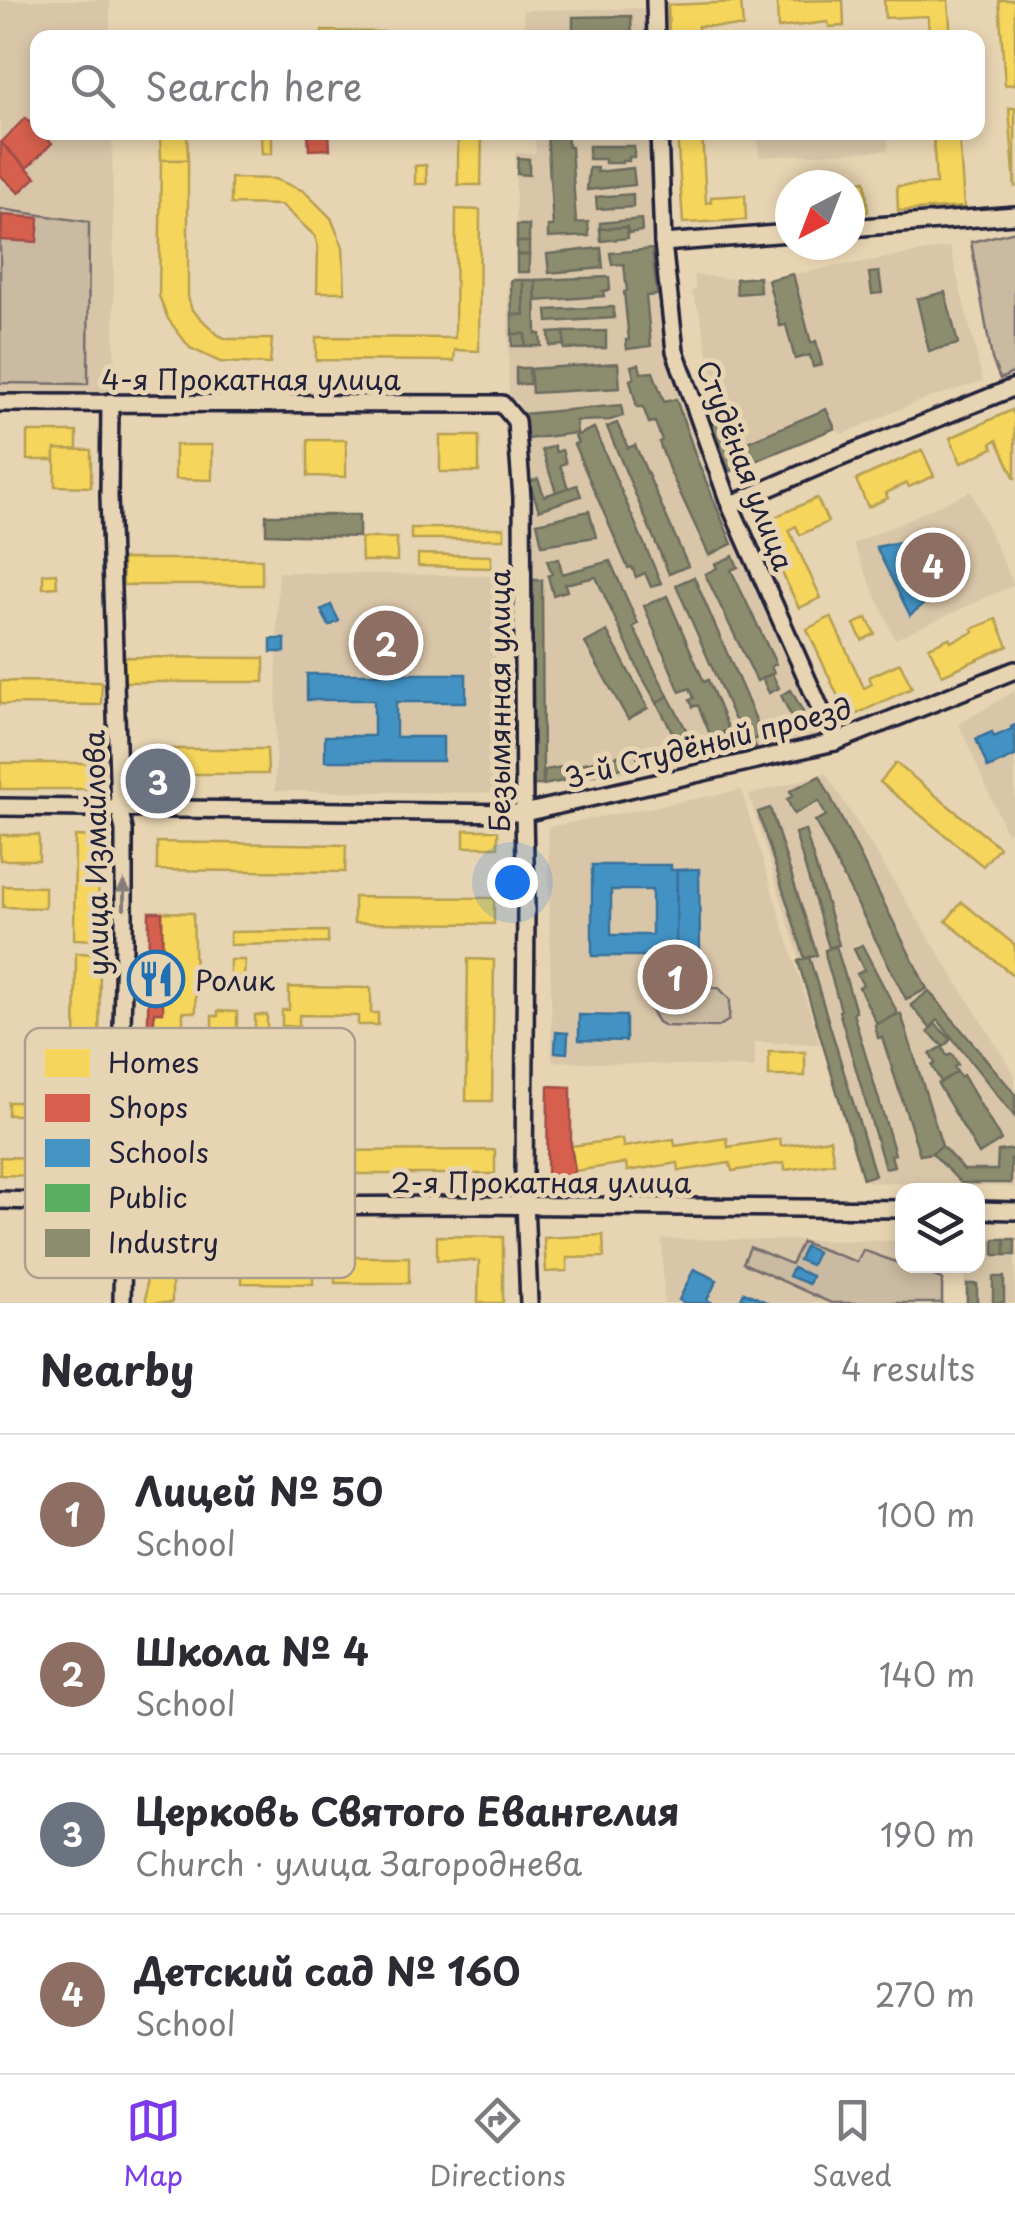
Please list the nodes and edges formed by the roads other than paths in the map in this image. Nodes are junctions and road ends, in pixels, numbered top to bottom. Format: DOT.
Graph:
graph roads {
  1 [pos="654,0"];
  2 [pos="656,30"];
  3 [pos="659,140"];
  4 [pos="1015,215"];
  5 [pos="865,227"];
  6 [pos="775,234"];
  7 [pos="663,243"];
  8 [pos="1015,387"];
  9 [pos="0,402"];
  10 [pos="110,402"];
  11 [pos="502,404"];
  12 [pos="730,505"];
  13 [pos="1015,670"];
  14 [pos="835,742"];
  15 [pos="0,807"];
  16 [pos="120,807"];
  17 [pos="524,813"];
  18 [pos="123,1028"];
  19 [pos="0,1200"];
  20 [pos="25,1200"];
  21 [pos="355,1206"];
  22 [pos="526,1206"];
  23 [pos="895,1210"];
  24 [pos="985,1210"];
  25 [pos="1015,1211"];
  26 [pos="529,1303"];
  1 -- 2 [label="street"];
  3 -- 7 [label="street, Студёная улица"];
  4 -- 5 [label="street"];
  6 -- 7 [label="street"];
  7 -- 12 [label="street, Студёная улица"];
  8 -- 12 [label="street"];
  9 -- 10 [label="street, 4-я Прокатная улица"];
  10 -- 11 [label="street, 4-я Прокатная улица"];
  10 -- 16 [label="street, улица Измайлова"];
  11 -- 17 [label="street, Безымянная улица"];
  12 -- 14 [label="street, Студёная улица"];
  13 -- 14 [label="street, 3-й Студёный проезд"];
  14 -- 17 [label="street, 3-й Студёный проезд"];
  15 -- 16 [label="street, 3-й Студёный проезд"];
  16 -- 17 [label="street, 3-й Студёный проезд"];
  18 -- 16 [label="street, улица Измайлова, one-way"];
  17 -- 22 [label="street, Безымянная улица"];
  19 -- 20 [label="street, 2-я Прокатная улица"];
  21 -- 22 [label="street, 2-я Прокатная улица"];
  22 -- 23 [label="street, 2-я Прокатная улица"];
  22 -- 26 [label="street, Безымянная улица"];
  24 -- 25 [label="street"];
}
